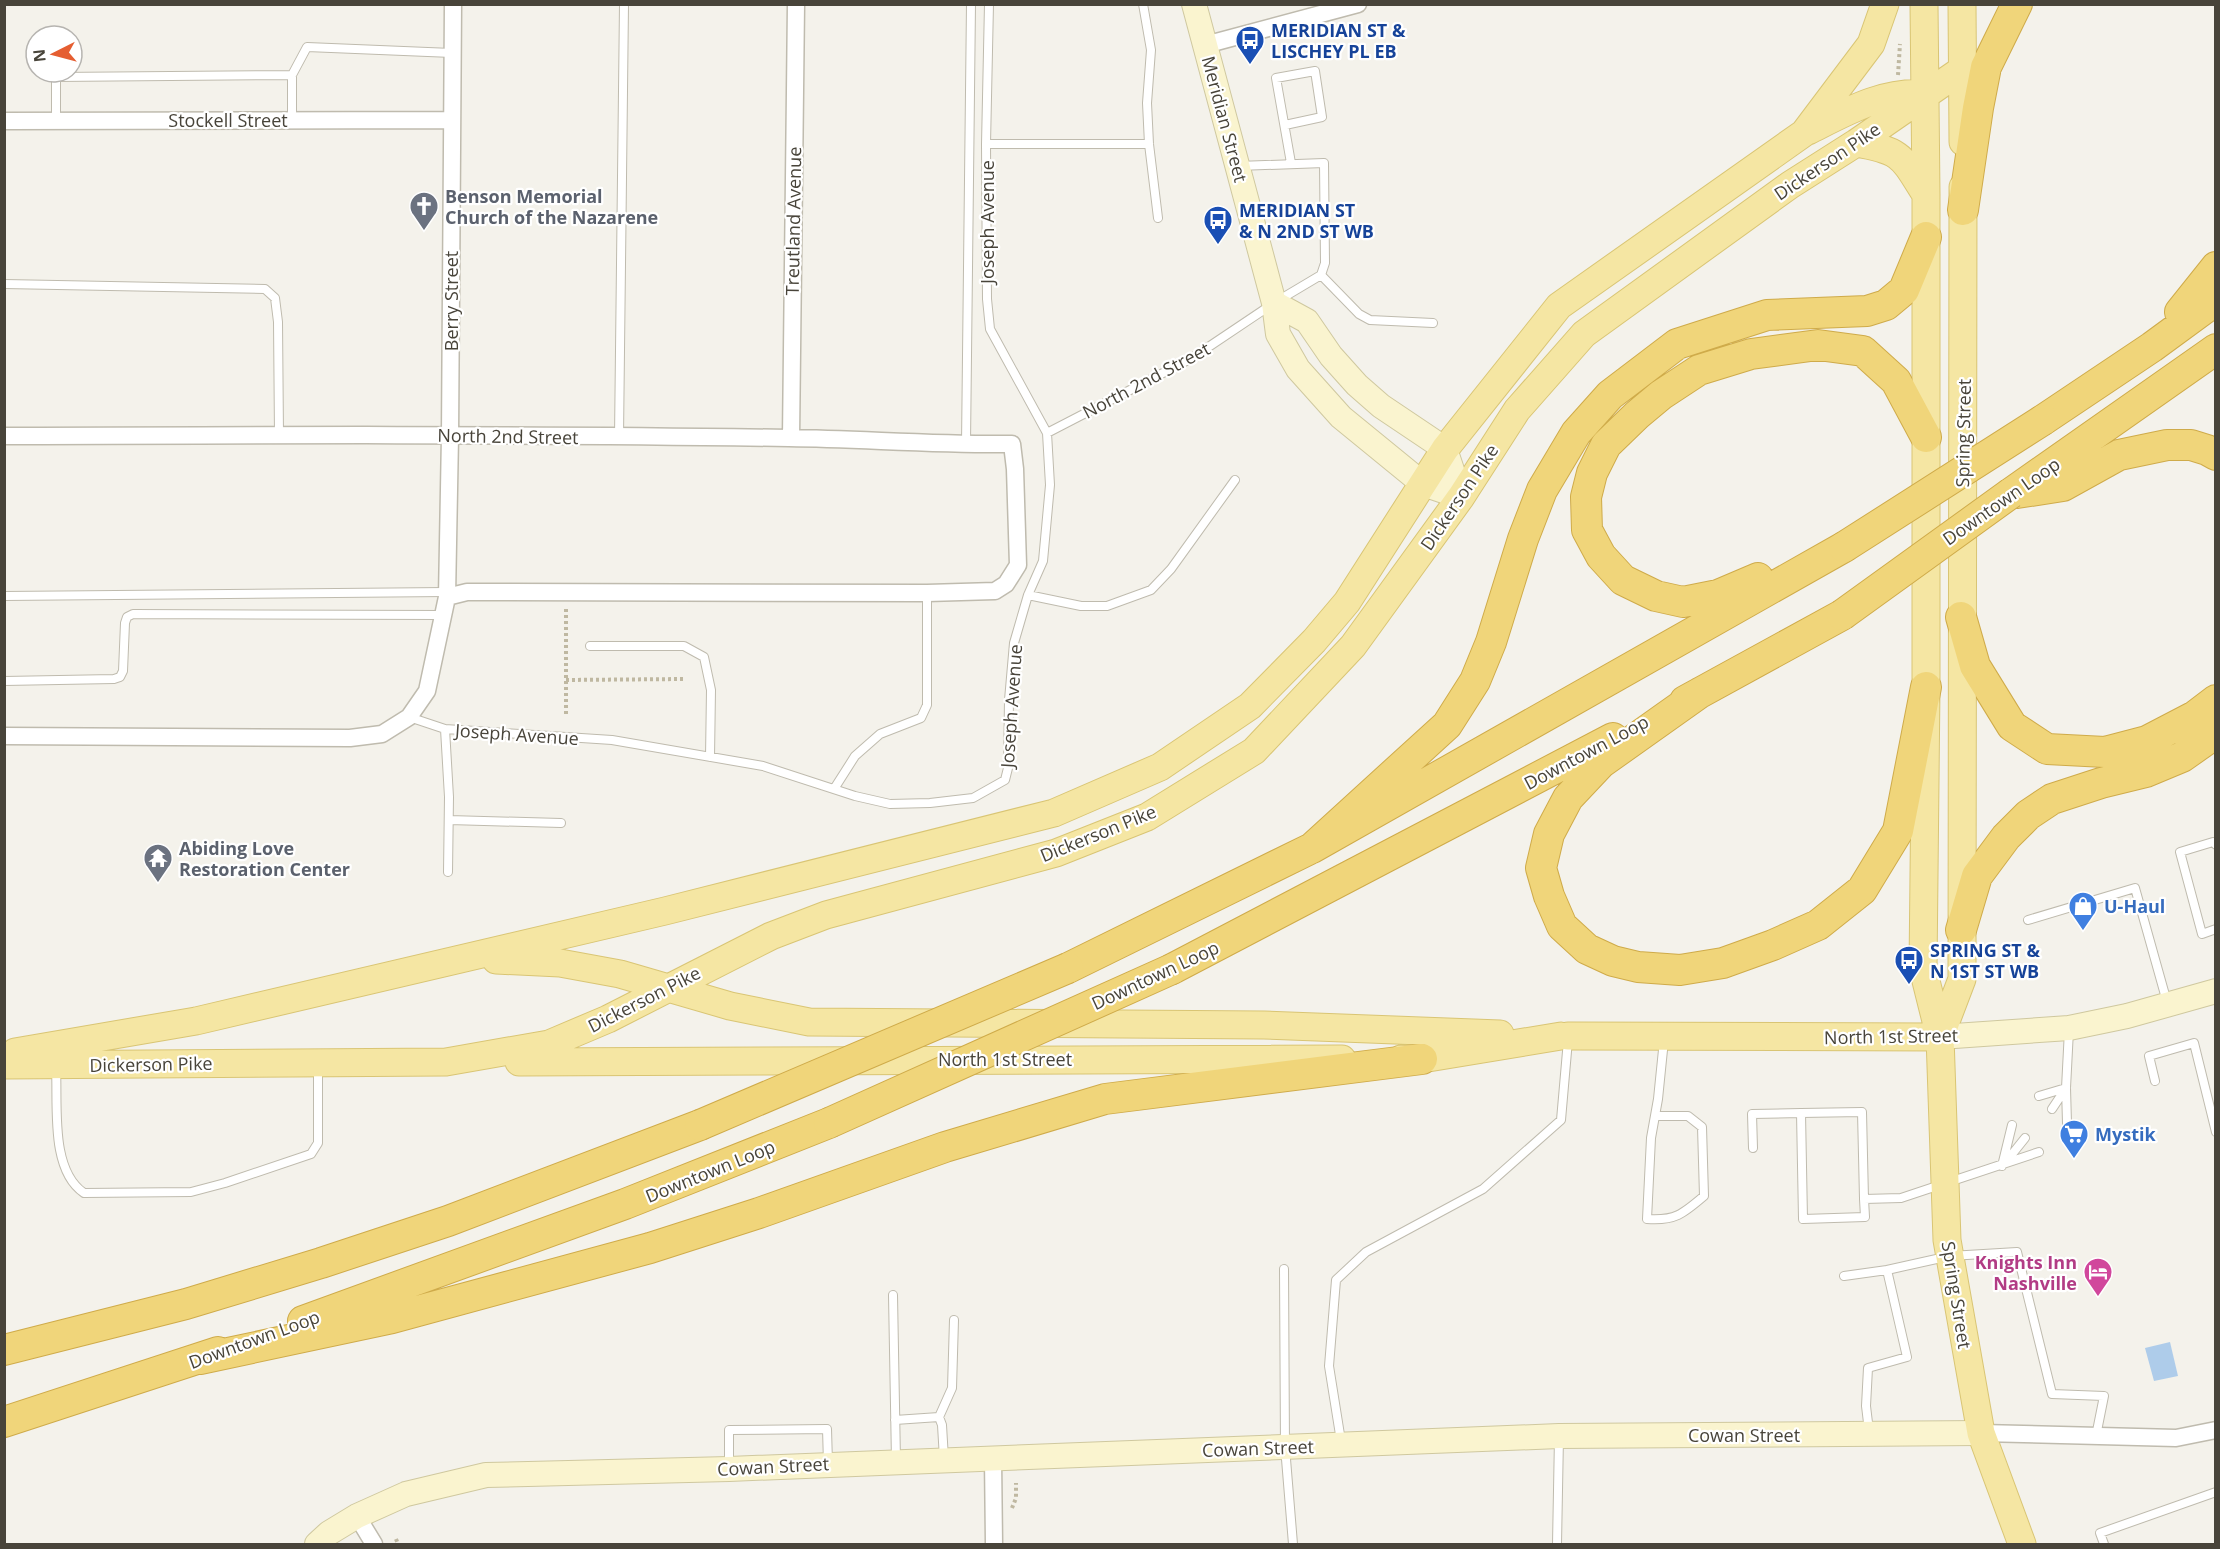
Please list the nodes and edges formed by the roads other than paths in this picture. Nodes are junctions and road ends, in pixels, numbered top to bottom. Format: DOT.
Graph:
graph roads {
  1 [pos="453,4"];
  2 [pos="624,4"];
  3 [pos="796,4"];
  4 [pos="971,4"];
  5 [pos="989,4"];
  6 [pos="1143,4"];
  7 [pos="1194,4"];
  8 [pos="1358,4"];
  9 [pos="1885,4"];
  10 [pos="1924,4"];
  11 [pos="1962,4"];
  12 [pos="2017,4"];
  13 [pos="1205,45"];
  14 [pos="452,53"];
  15 [pos="1963,69"];
  16 [pos="292,75"];
  17 [pos="1926,94"];
  18 [pos="56,120"];
  19 [pos="292,120"];
  20 [pos="452,120"];
  21 [pos="4,121"];
  22 [pos="1285,125"];
  23 [pos="1804,133"];
  24 [pos="1963,134"];
  25 [pos="1856,143"];
  26 [pos="986,144"];
  27 [pos="1149,144"];
  28 [pos="1292,163"];
  29 [pos="1237,166"];
  30 [pos="1926,195"];
  31 [pos="1964,210"];
  32 [pos="1158,218"];
  33 [pos="1926,237"];
  34 [pos="2216,267"];
  35 [pos="1321,275"];
  36 [pos="4,284"];
  37 [pos="2216,300"];
  38 [pos="1274,303"];
  39 [pos="1433,323"];
  40 [pos="2152,347"];
  41 [pos="2216,349"];
  42 [pos="1047,433"];
  43 [pos="279,435"];
  44 [pos="4,436"];
  45 [pos="450,436"];
  46 [pos="619,437"];
  47 [pos="1926,437"];
  48 [pos="791,438"];
  49 [pos="966,444"];
  50 [pos="1445,449"];
  51 [pos="2216,455"];
  52 [pos="1235,480"];
  53 [pos="1423,484"];
  54 [pos="2011,493"];
  55 [pos="1461,497"];
  56 [pos="1834,553"];
  57 [pos="927,593"];
  58 [pos="447,595"];
  59 [pos="1028,595"];
  60 [pos="4,596"];
  61 [pos="443,615"];
  62 [pos="1961,617"];
  63 [pos="590,646"];
  64 [pos="4,681"];
  65 [pos="1926,687"];
  66 [pos="1701,692"];
  67 [pos="2216,700"];
  68 [pos="409,717"];
  69 [pos="446,729"];
  70 [pos="2216,734"];
  71 [pos="4,736"];
  72 [pos="710,757"];
  73 [pos="834,789"];
  74 [pos="449,820"];
  75 [pos="561,823"];
  76 [pos="2216,845"];
  77 [pos="1312,848"];
  78 [pos="448,872"];
  79 [pos="2028,920"];
  80 [pos="2216,929"];
  81 [pos="1961,930"];
  82 [pos="463,959"];
  83 [pos="668,988"];
  84 [pos="2216,991"];
  85 [pos="2168,1005"];
  86 [pos="2069,1028"];
  87 [pos="1565,1036"];
  88 [pos="1664,1036"];
  89 [pos="1940,1037"];
  90 [pos="4,1054"];
  91 [pos="1422,1059"];
  92 [pos="318,1062"];
  93 [pos="446,1062"];
  94 [pos="4,1065"];
  95 [pos="56,1065"];
  96 [pos="2156,1081"];
  97 [pos="2066,1088"];
  98 [pos="2039,1096"];
  99 [pos="2052,1109"];
  100 [pos="1801,1113"];
  101 [pos="1655,1116"];
  102 [pos="2067,1123"];
  103 [pos="2012,1125"];
  104 [pos="2216,1131"];
  105 [pos="2025,1138"];
  106 [pos="1753,1148"];
  107 [pos="2039,1152"];
  108 [pos="2002,1166"];
  109 [pos="1945,1183"];
  110 [pos="1864,1199"];
  111 [pos="1950,1256"];
  112 [pos="1284,1269"];
  113 [pos="1887,1270"];
  114 [pos="1844,1276"];
  115 [pos="893,1295"];
  116 [pos="954,1320"];
  117 [pos="4,1350"];
  118 [pos="200,1359"];
  119 [pos="939,1418"];
  120 [pos="895,1420"];
  121 [pos="4,1422"];
  122 [pos="2216,1430"];
  123 [pos="1981,1433"];
  124 [pos="1869,1435"];
  125 [pos="1559,1436"];
  126 [pos="2096,1436"];
  127 [pos="1341,1445"];
  128 [pos="1285,1447"];
  129 [pos="993,1458"];
  130 [pos="944,1459"];
  131 [pos="896,1461"];
  132 [pos="828,1464"];
  133 [pos="729,1469"];
  134 [pos="2216,1492"];
  135 [pos="357,1516"];
  136 [pos="327,1541"];
  137 [pos="374,1545"];
  138 [pos="994,1545"];
  139 [pos="1293,1545"];
  140 [pos="1557,1545"];
  141 [pos="2022,1545"];
  142 [pos="2104,1545"];
  1 -- 14 [label="street, Berry Street"];
  2 -- 46 [label="lane"];
  3 -- 48 [label="street, Treutland Avenue"];
  4 -- 49 [label="lane"];
  5 -- 26 [label="lane, Joseph Avenue"];
  6 -- 27 [label="lane"];
  7 -- 13 [label="street, Meridian Street"];
  8 -- 13 [label="street"];
  9 -- 23 [label="main road, Dickerson Pike"];
  10 -- 17 [label="main road, Spring Street"];
  11 -- 15 [label="main road, Spring Street"];
  12 -- 31 [label="highway"];
  13 -- 29 [label="street, Meridian Street"];
  14 -- 16 [label="lane"];
  14 -- 20 [label="street, Berry Street"];
  15 -- 17 [label="main road, Dickerson Pike"];
  15 -- 24 [label="main road, Spring Street"];
  16 -- 18 [label="lane"];
  16 -- 19 [label="lane"];
  17 -- 23 [label="main road"];
  17 -- 24 [label="main road"];
  17 -- 25 [label="main road, Dickerson Pike"];
  17 -- 30 [label="main road, Spring Street"];
  18 -- 19 [label="street, Stockell Street"];
  18 -- 21 [label="street, Stockell Street"];
  19 -- 20 [label="street, Stockell Street"];
  20 -- 45 [label="street, Berry Street"];
  22 -- 22 [label="lane"];
  22 -- 28 [label="lane"];
  23 -- 50 [label="main road, Dickerson Pike"];
  24 -- 31 [label="main road, Spring Street"];
  25 -- 30 [label="main road"];
  25 -- 55 [label="main road, Dickerson Pike"];
  26 -- 27 [label="lane"];
  26 -- 42 [label="lane, Joseph Avenue"];
  27 -- 32 [label="lane"];
  28 -- 29 [label="lane"];
  28 -- 35 [label="lane"];
  29 -- 38 [label="street, Meridian Street"];
  30 -- 33 [label="main road, Spring Street"];
  31 -- 62 [label="main road, Spring Street"];
  33 -- 47 [label="main road, Spring Street"];
  33 -- 77 [label="highway"];
  34 -- 40 [label="highway"];
  35 -- 38 [label="lane, North 2nd Street"];
  35 -- 39 [label="lane"];
  36 -- 43 [label="lane"];
  37 -- 40 [label="highway"];
  38 -- 42 [label="lane, North 2nd Street"];
  38 -- 50 [label="street"];
  38 -- 53 [label="street, Meridian Street"];
  40 -- 56 [label="highway, bridge"];
  41 -- 54 [label="highway, Downtown Loop"];
  42 -- 59 [label="lane, Joseph Avenue"];
  43 -- 44 [label="street, North 2nd Street"];
  43 -- 45 [label="street, North 2nd Street"];
  45 -- 46 [label="street, North 2nd Street"];
  45 -- 58 [label="street, Berry Street"];
  46 -- 48 [label="street, North 2nd Street"];
  47 -- 56 [label="highway"];
  47 -- 65 [label="main road, Spring Street"];
  48 -- 49 [label="street, North 2nd Street"];
  49 -- 57 [label="street, North 2nd Street"];
  50 -- 53 [label="main road, Dickerson Pike"];
  50 -- 55 [label="street"];
  51 -- 54 [label="highway"];
  52 -- 59 [label="lane"];
  53 -- 55 [label="street, Meridian Street"];
  53 -- 82 [label="main road, Dickerson Pike"];
  54 -- 66 [label="highway, Downtown Loop, bridge"];
  55 -- 83 [label="main road, Dickerson Pike"];
  56 -- 77 [label="highway"];
  57 -- 58 [label="street"];
  57 -- 73 [label="lane"];
  58 -- 60 [label="lane"];
  58 -- 61 [label="street"];
  59 -- 73 [label="lane, Joseph Avenue"];
  61 -- 64 [label="lane"];
  61 -- 68 [label="street"];
  62 -- 67 [label="highway"];
  62 -- 81 [label="main road, Spring Street"];
  63 -- 72 [label="lane"];
  65 -- 66 [label="highway"];
  65 -- 89 [label="main road, Spring Street"];
  66 -- 118 [label="highway, Downtown Loop, bridge"];
  68 -- 69 [label="lane, Joseph Avenue"];
  68 -- 71 [label="street"];
  69 -- 72 [label="lane, Joseph Avenue"];
  69 -- 74 [label="lane"];
  70 -- 81 [label="highway"];
  72 -- 73 [label="lane, Joseph Avenue"];
  74 -- 75 [label="lane"];
  74 -- 78 [label="lane"];
  76 -- 80 [label="lane"];
  77 -- 117 [label="highway, bridge"];
  79 -- 85 [label="lane"];
  81 -- 89 [label="main road, Spring Street"];
  82 -- 83 [label="main road, North 1st Street"];
  82 -- 90 [label="main road, Dickerson Pike"];
  83 -- 87 [label="main road, North 1st Street"];
  83 -- 93 [label="main road, Dickerson Pike"];
  84 -- 85 [label="street, North 1st Street"];
  85 -- 86 [label="street, North 1st Street"];
  86 -- 89 [label="street, North 1st Street"];
  86 -- 97 [label="lane"];
  87 -- 88 [label="main road, North 1st Street"];
  87 -- 91 [label="main road, North 1st Street"];
  87 -- 127 [label="lane"];
  88 -- 89 [label="main road, North 1st Street"];
  88 -- 101 [label="lane"];
  89 -- 109 [label="main road, Spring Street"];
  91 -- 93 [label="main road, North 1st Street"];
  91 -- 118 [label="highway"];
  92 -- 93 [label="main road, Dickerson Pike"];
  92 -- 95 [label="main road, Dickerson Pike"];
  92 -- 95 [label="lane"];
  94 -- 95 [label="main road, Dickerson Pike"];
  96 -- 104 [label="lane"];
  97 -- 98 [label="lane"];
  97 -- 99 [label="lane"];
  97 -- 102 [label="lane"];
  100 -- 106 [label="lane"];
  100 -- 110 [label="lane"];
  100 -- 110 [label="lane"];
  101 -- 101 [label="lane"];
  103 -- 108 [label="lane"];
  105 -- 108 [label="lane"];
  107 -- 108 [label="lane"];
  108 -- 109 [label="lane"];
  109 -- 110 [label="lane"];
  109 -- 111 [label="main road, Spring Street"];
  111 -- 113 [label="lane"];
  111 -- 123 [label="main road, Spring Street"];
  111 -- 126 [label="lane"];
  112 -- 128 [label="lane"];
  113 -- 114 [label="lane"];
  113 -- 124 [label="lane"];
  115 -- 120 [label="lane"];
  116 -- 119 [label="lane"];
  118 -- 121 [label="highway, Downtown Loop"];
  119 -- 120 [label="lane"];
  119 -- 130 [label="lane"];
  120 -- 131 [label="lane"];
  122 -- 126 [label="street, Cowan Street"];
  123 -- 124 [label="street, Cowan Street"];
  123 -- 126 [label="street, Cowan Street"];
  123 -- 141 [label="main road, Spring Street"];
  124 -- 125 [label="street, Cowan Street"];
  125 -- 127 [label="street, Cowan Street"];
  125 -- 140 [label="lane"];
  127 -- 128 [label="street, Cowan Street"];
  128 -- 129 [label="street, Cowan Street"];
  128 -- 139 [label="lane"];
  129 -- 130 [label="street, Cowan Street"];
  129 -- 138 [label="street"];
  130 -- 131 [label="street, Cowan Street"];
  131 -- 132 [label="street, Cowan Street"];
  132 -- 133 [label="street, Cowan Street"];
  132 -- 133 [label="lane"];
  133 -- 135 [label="street, Cowan Street"];
  134 -- 142 [label="lane"];
  135 -- 136 [label="street, Cowan Street"];
  135 -- 137 [label="street"];
}
